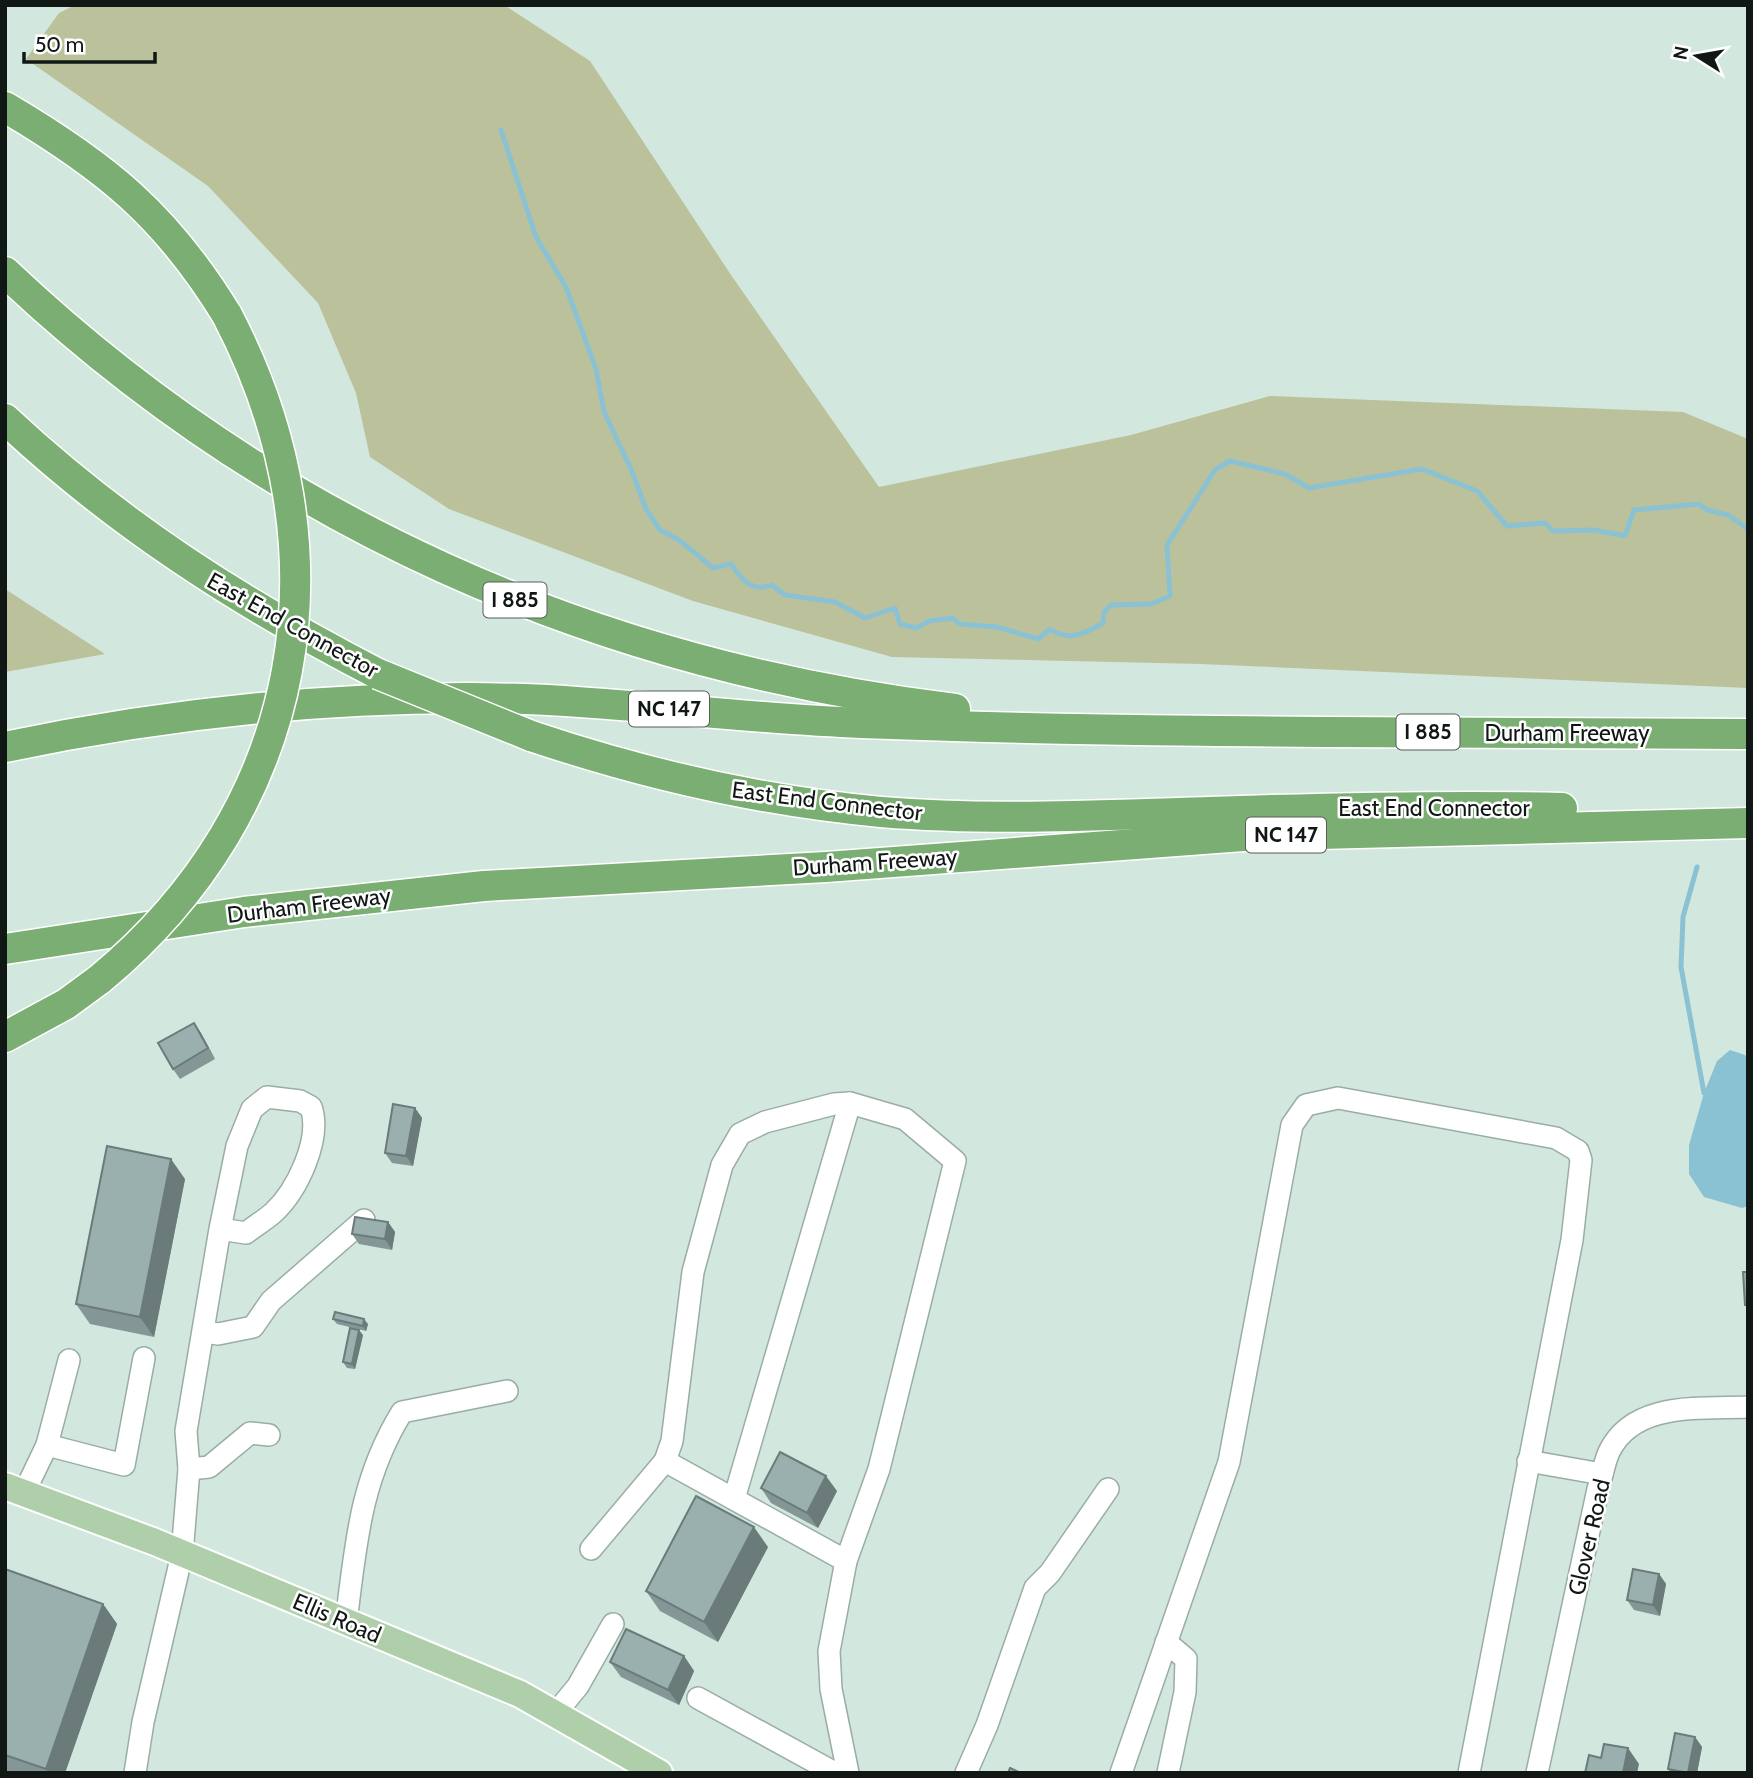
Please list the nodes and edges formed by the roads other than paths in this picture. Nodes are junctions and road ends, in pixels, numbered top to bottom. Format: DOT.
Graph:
graph roads {
  1 [pos="5,107"];
  2 [pos="5,272"];
  3 [pos="5,419"];
  4 [pos="1109,727"];
  5 [pos="1748,734"];
  6 [pos="5,747"];
  7 [pos="1748,814"];
  8 [pos="1748,823"];
  9 [pos="5,949"];
  10 [pos="5,1037"];
  11 [pos="850,1103"];
  12 [pos="363,1220"];
  13 [pos="220,1229"];
  14 [pos="205,1332"];
  15 [pos="144,1358"];
  16 [pos="69,1360"];
  17 [pos="507,1391"];
  18 [pos="1748,1407"];
  19 [pos="268,1435"];
  20 [pos="47,1445"];
  21 [pos="665,1461"];
  22 [pos="1528,1461"];
  23 [pos="189,1469"];
  24 [pos="1602,1474"];
  25 [pos="15,1489"];
  26 [pos="1108,1489"];
  27 [pos="734,1499"];
  28 [pos="591,1549"];
  29 [pos="182,1554"];
  30 [pos="846,1561"];
  31 [pos="346,1622"];
  32 [pos="613,1624"];
  33 [pos="1166,1642"];
  34 [pos="698,1698"];
  35 [pos="555,1714"];
  36 [pos="135,1773"];
  37 [pos="659,1773"];
  38 [pos="835,1773"];
  39 [pos="848,1773"];
  40 [pos="966,1773"];
  41 [pos="1121,1773"];
  42 [pos="1168,1773"];
  43 [pos="1469,1773"];
  44 [pos="1537,1773"];
  1 -- 10 [label="highway, bridge"];
  2 -- 4 [label="highway, I 885"];
  3 -- 7 [label="highway, East End Connector, bridge"];
  4 -- 5 [label="highway, Durham Freeway / I 885"];
  4 -- 6 [label="highway, Durham Freeway / NC 147"];
  8 -- 9 [label="highway, Durham Freeway / NC 147"];
  11 -- 21 [label="street"];
  11 -- 27 [label="street"];
  11 -- 30 [label="street"];
  12 -- 14 [label="street"];
  13 -- 13 [label="street"];
  13 -- 14 [label="street"];
  14 -- 23 [label="street"];
  15 -- 20 [label="street"];
  16 -- 20 [label="street"];
  17 -- 31 [label="street"];
  18 -- 24 [label="street, Glover Road"];
  19 -- 23 [label="street"];
  20 -- 25 [label="street"];
  21 -- 27 [label="street"];
  21 -- 28 [label="street"];
  22 -- 24 [label="street"];
  22 -- 33 [label="street"];
  22 -- 43 [label="street"];
  23 -- 29 [label="street"];
  24 -- 44 [label="street, Glover Road"];
  25 -- 29 [label="main road, Ellis Road"];
  26 -- 40 [label="street"];
  27 -- 30 [label="street"];
  29 -- 31 [label="main road, Ellis Road"];
  29 -- 36 [label="street"];
  30 -- 39 [label="street"];
  31 -- 35 [label="main road, Ellis Road"];
  32 -- 35 [label="street"];
  33 -- 41 [label="street"];
  33 -- 42 [label="street"];
  34 -- 38 [label="street"];
  35 -- 37 [label="main road, Ellis Road"];
}
